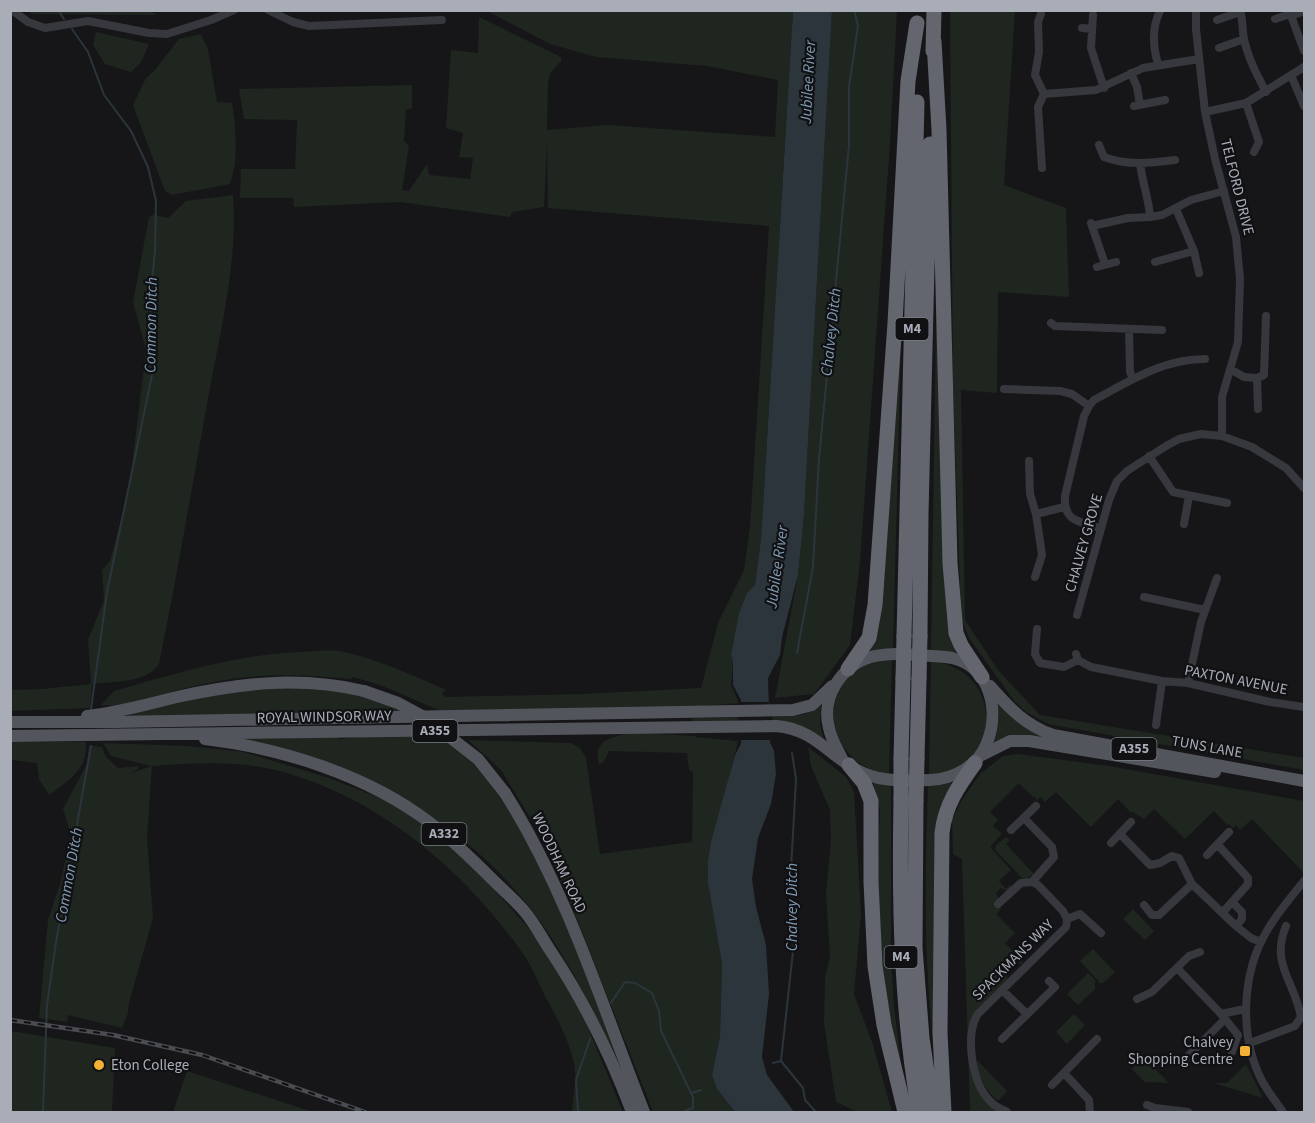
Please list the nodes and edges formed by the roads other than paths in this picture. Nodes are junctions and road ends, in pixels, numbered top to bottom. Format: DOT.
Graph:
graph roads {
  1 [pos="12,10"];
  2 [pos="234,10"];
  3 [pos="268,10"];
  4 [pos="934,10"];
  5 [pos="1196,10"];
  6 [pos="1305,11"];
  7 [pos="1041,14"];
  8 [pos="1241,14"];
  9 [pos="1290,14"];
  10 [pos="1093,15"];
  11 [pos="1254,15"];
  12 [pos="1154,16"];
  13 [pos="917,17"];
  14 [pos="1275,19"];
  15 [pos="442,20"];
  16 [pos="1217,20"];
  17 [pos="1082,28"];
  18 [pos="1092,29"];
  19 [pos="1244,39"];
  20 [pos="934,40"];
  21 [pos="1219,48"];
  22 [pos="1305,51"];
  23 [pos="1199,59"];
  24 [pos="1158,64"];
  25 [pos="1305,68"];
  26 [pos="1131,73"];
  27 [pos="1291,75"];
  28 [pos="1104,88"];
  29 [pos="1266,92"];
  30 [pos="1044,94"];
  31 [pos="1165,100"];
  32 [pos="1246,103"];
  33 [pos="1305,106"];
  34 [pos="1205,112"];
  35 [pos="1099,145"];
  36 [pos="1254,152"];
  37 [pos="1175,160"];
  38 [pos="1140,163"];
  39 [pos="1042,168"];
  40 [pos="1224,191"];
  41 [pos="1176,209"];
  42 [pos="1150,218"];
  43 [pos="1194,251"];
  44 [pos="1159,259"];
  45 [pos="1116,262"];
  46 [pos="1199,273"];
  47 [pos="1266,316"];
  48 [pos="1051,322"];
  49 [pos="1129,329"];
  50 [pos="1162,330"];
  51 [pos="1199,357"];
  52 [pos="1230,369"];
  53 [pos="1257,378"];
  54 [pos="1133,379"];
  55 [pos="1004,389"];
  56 [pos="1089,406"];
  57 [pos="1258,410"];
  58 [pos="1222,436"];
  59 [pos="1149,456"];
  60 [pos="1029,462"];
  61 [pos="1305,488"];
  62 [pos="1189,496"];
  63 [pos="1227,503"];
  64 [pos="1064,507"];
  65 [pos="1036,514"];
  66 [pos="1184,524"];
  67 [pos="1101,528"];
  68 [pos="1034,570"];
  69 [pos="1216,578"];
  70 [pos="1144,597"];
  71 [pos="1205,610"];
  72 [pos="1077,615"];
  73 [pos="1039,635"];
  74 [pos="843,673"];
  75 [pos="982,678"];
  76 [pos="1162,681"];
  77 [pos="1188,683"];
  78 [pos="1305,707"];
  79 [pos="115,717"];
  80 [pos="10,722"];
  81 [pos="1156,725"];
  82 [pos="150,733"];
  83 [pos="10,736"];
  84 [pos="979,759"];
  85 [pos="846,763"];
  86 [pos="1305,780"];
  87 [pos="1305,788"];
  88 [pos="1036,806"];
  89 [pos="1024,818"];
  90 [pos="1131,822"];
  91 [pos="1011,830"];
  92 [pos="1229,832"];
  93 [pos="1120,834"];
  94 [pos="1111,843"];
  95 [pos="1218,845"];
  96 [pos="1207,855"];
  97 [pos="1305,881"];
  98 [pos="1032,882"];
  99 [pos="1192,884"];
  100 [pos="1232,902"];
  101 [pos="998,904"];
  102 [pos="1144,906"];
  103 [pos="1223,912"];
  104 [pos="1067,919"];
  105 [pos="1236,926"];
  106 [pos="1286,926"];
  107 [pos="1101,933"];
  108 [pos="1261,942"];
  109 [pos="1200,952"];
  110 [pos="1178,968"];
  111 [pos="1049,981"];
  112 [pos="1002,990"];
  113 [pos="1137,999"];
  114 [pos="1245,1009"];
  115 [pos="1027,1014"];
  116 [pos="1223,1017"];
  117 [pos="1002,1039"];
  118 [pos="1097,1039"];
  119 [pos="1250,1042"];
  120 [pos="1232,1052"];
  121 [pos="1181,1063"];
  122 [pos="1064,1073"];
  123 [pos="1052,1085"];
  124 [pos="1147,1105"];
  125 [pos="1187,1112"];
  126 [pos="632,1113"];
  127 [pos="644,1113"];
  128 [pos="905,1113"];
  129 [pos="919,1113"];
  130 [pos="933,1113"];
  131 [pos="944,1113"];
  132 [pos="1007,1113"];
  133 [pos="1090,1113"];
  134 [pos="1283,1113"];
  1 -- 2 [label="street"];
  3 -- 15 [label="street"];
  4 -- 20 [label="highway, M4"];
  5 -- 23 [label="street, TELFORD DRIVE"];
  6 -- 9 [label="street"];
  7 -- 30 [label="street"];
  8 -- 11 [label="street"];
  8 -- 16 [label="street"];
  8 -- 19 [label="street"];
  9 -- 14 [label="street"];
  9 -- 22 [label="street"];
  10 -- 18 [label="street"];
  12 -- 24 [label="street"];
  13 -- 74 [label="highway, M4"];
  13 -- 129 [label="highway, M4, bridge"];
  17 -- 18 [label="street"];
  18 -- 28 [label="street"];
  19 -- 21 [label="street"];
  19 -- 29 [label="street"];
  20 -- 75 [label="highway, M4"];
  20 -- 130 [label="highway, M4, bridge"];
  23 -- 24 [label="street"];
  23 -- 34 [label="street, TELFORD DRIVE"];
  24 -- 26 [label="street"];
  25 -- 27 [label="street"];
  26 -- 28 [label="street"];
  26 -- 31 [label="street"];
  27 -- 29 [label="street"];
  27 -- 33 [label="street"];
  28 -- 30 [label="street"];
  29 -- 32 [label="street"];
  30 -- 39 [label="street"];
  32 -- 34 [label="street"];
  32 -- 36 [label="street"];
  34 -- 40 [label="street, TELFORD DRIVE"];
  35 -- 38 [label="street"];
  37 -- 38 [label="street"];
  38 -- 42 [label="street"];
  40 -- 41 [label="street"];
  40 -- 52 [label="street, TELFORD DRIVE"];
  41 -- 42 [label="street"];
  41 -- 43 [label="street"];
  42 -- 45 [label="street"];
  43 -- 44 [label="street"];
  43 -- 46 [label="street"];
  47 -- 53 [label="street"];
  48 -- 49 [label="street"];
  49 -- 50 [label="street"];
  49 -- 54 [label="street"];
  51 -- 54 [label="street"];
  52 -- 53 [label="street"];
  52 -- 58 [label="street, TELFORD DRIVE"];
  53 -- 57 [label="street"];
  54 -- 56 [label="street"];
  55 -- 56 [label="street"];
  56 -- 64 [label="street"];
  58 -- 59 [label="street, CHALVEY GROVE"];
  58 -- 61 [label="street, CHALVEY GROVE"];
  59 -- 62 [label="street"];
  59 -- 67 [label="street, CHALVEY GROVE"];
  60 -- 65 [label="street"];
  62 -- 63 [label="street"];
  62 -- 66 [label="street"];
  64 -- 65 [label="street"];
  64 -- 67 [label="street"];
  65 -- 68 [label="street"];
  67 -- 72 [label="street, CHALVEY GROVE"];
  69 -- 71 [label="street"];
  70 -- 71 [label="street"];
  71 -- 77 [label="street"];
  73 -- 76 [label="street, PAXTON AVENUE"];
  74 -- 75 [label="main road"];
  74 -- 79 [label="main road, ROYAL WINDSOR WAY / A355"];
  74 -- 85 [label="main road"];
  75 -- 84 [label="main road"];
  75 -- 86 [label="main road, TUNS LANE / A355"];
  76 -- 77 [label="street, PAXTON AVENUE"];
  76 -- 81 [label="street, PAXTON AVENUE"];
  77 -- 78 [label="street, PAXTON AVENUE"];
  79 -- 80 [label="main road, WOODHAM ROAD"];
  79 -- 127 [label="main road, WOODHAM ROAD, bridge"];
  82 -- 83 [label="main road, ROYAL WINDSOR WAY / A332"];
  82 -- 85 [label="main road, ROYAL WINDSOR WAY / A355"];
  82 -- 126 [label="main road, A332"];
  84 -- 85 [label="main road"];
  84 -- 87 [label="main road, TUNS LANE / A355"];
  84 -- 131 [label="highway"];
  85 -- 128 [label="highway, M4"];
  88 -- 89 [label="street"];
  89 -- 91 [label="street"];
  89 -- 98 [label="street"];
  90 -- 93 [label="street"];
  92 -- 95 [label="street"];
  93 -- 94 [label="street"];
  93 -- 99 [label="street"];
  95 -- 96 [label="street"];
  95 -- 100 [label="street"];
  97 -- 108 [label="street"];
  98 -- 101 [label="street"];
  98 -- 104 [label="street, SPACKMANS WAY"];
  99 -- 102 [label="street"];
  99 -- 103 [label="street"];
  100 -- 103 [label="street"];
  100 -- 105 [label="street"];
  103 -- 105 [label="street"];
  104 -- 107 [label="street, SPACKMANS WAY"];
  104 -- 112 [label="street, SPACKMANS WAY"];
  105 -- 108 [label="street"];
  106 -- 119 [label="street"];
  108 -- 114 [label="street"];
  109 -- 110 [label="street"];
  110 -- 113 [label="street"];
  110 -- 116 [label="street"];
  111 -- 115 [label="street"];
  112 -- 115 [label="street"];
  112 -- 132 [label="street, SPACKMANS WAY"];
  114 -- 116 [label="street"];
  114 -- 119 [label="street"];
  115 -- 117 [label="street"];
  116 -- 120 [label="street"];
  116 -- 121 [label="street"];
  118 -- 122 [label="street"];
  119 -- 134 [label="street"];
  122 -- 123 [label="street"];
  122 -- 133 [label="street"];
  124 -- 125 [label="street"];
}
